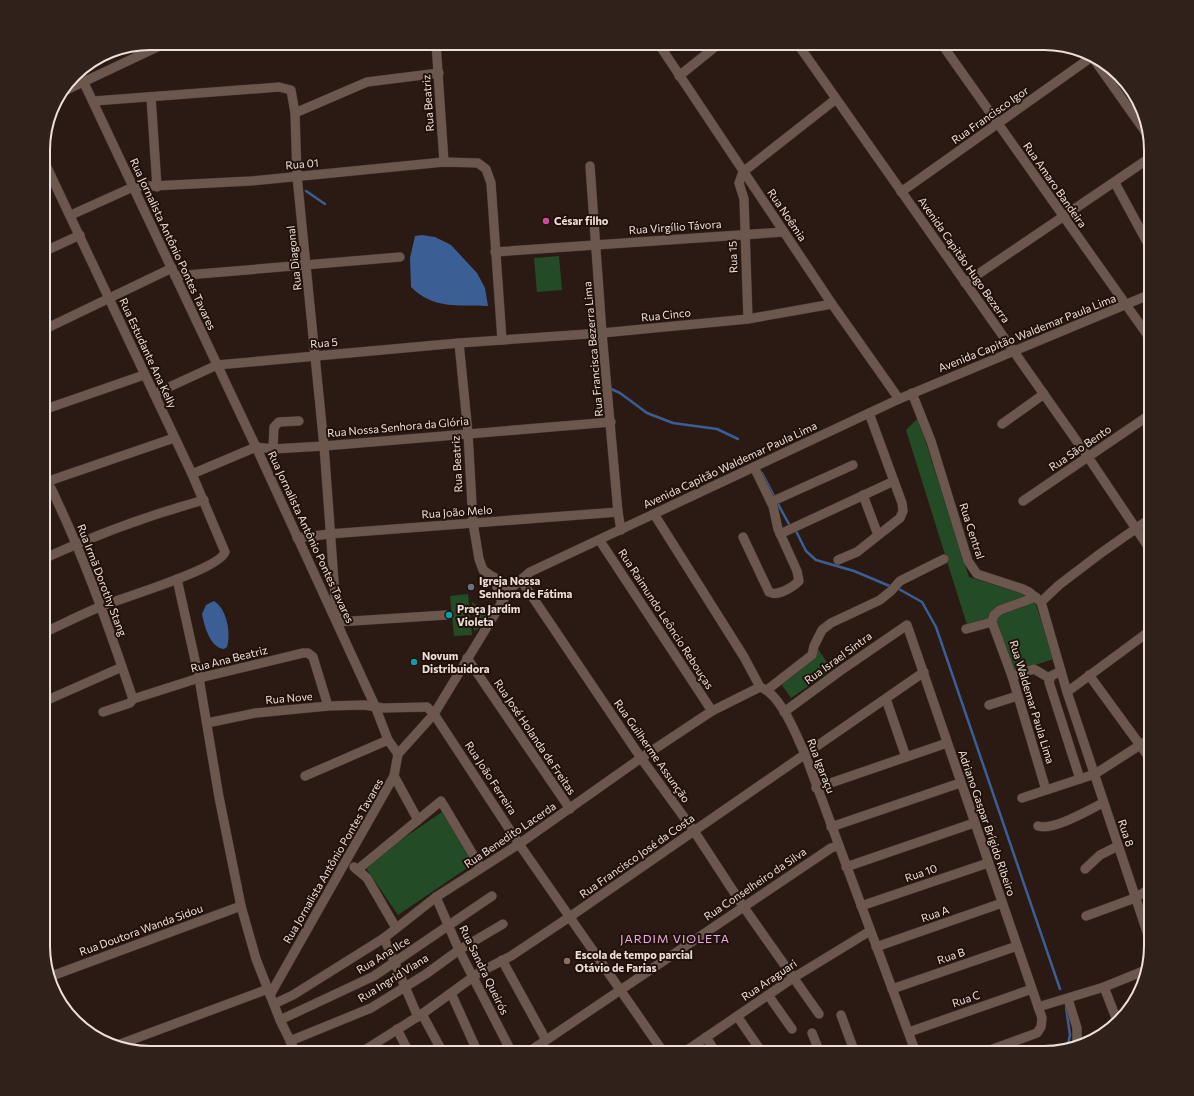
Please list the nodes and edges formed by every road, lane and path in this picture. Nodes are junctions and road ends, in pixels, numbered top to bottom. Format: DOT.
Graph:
graph roads {
  1 [pos="152,50"];
  2 [pos="436,50"];
  3 [pos="662,50"];
  4 [pos="711,50"];
  5 [pos="802,50"];
  6 [pos="946,50"];
  7 [pos="1087,60"];
  8 [pos="1100,67"];
  9 [pos="438,73"];
  10 [pos="679,76"];
  11 [pos="84,83"];
  12 [pos="72,88"];
  13 [pos="151,98"];
  14 [pos="836,99"];
  15 [pos="94,101"];
  16 [pos="295,113"];
  17 [pos="998,124"];
  18 [pos="1141,126"];
  19 [pos="444,162"];
  20 [pos="1144,162"];
  21 [pos="590,166"];
  22 [pos="744,172"];
  23 [pos="298,176"];
  24 [pos="50,182"];
  25 [pos="1115,183"];
  26 [pos="158,186"];
  27 [pos="133,187"];
  28 [pos="900,192"];
  29 [pos="71,215"];
  30 [pos="1063,217"];
  31 [pos="784,232"];
  32 [pos="744,234"];
  33 [pos="80,235"];
  34 [pos="1144,236"];
  35 [pos="596,244"];
  36 [pos="50,249"];
  37 [pos="495,252"];
  38 [pos="400,256"];
  39 [pos="307,265"];
  40 [pos="173,272"];
  41 [pos="966,283"];
  42 [pos="1144,297"];
  43 [pos="110,298"];
  44 [pos="832,304"];
  45 [pos="1126,305"];
  46 [pos="748,319"];
  47 [pos="50,327"];
  48 [pos="1144,330"];
  49 [pos="602,333"];
  50 [pos="502,340"];
  51 [pos="459,343"];
  52 [pos="1014,352"];
  53 [pos="315,356"];
  54 [pos="217,366"];
  55 [pos="144,375"];
  56 [pos="912,393"];
  57 [pos="154,394"];
  58 [pos="1044,394"];
  59 [pos="898,399"];
  60 [pos="50,408"];
  61 [pos="869,413"];
  62 [pos="1144,419"];
  63 [pos="299,420"];
  64 [pos="611,422"];
  65 [pos="1002,424"];
  66 [pos="468,433"];
  67 [pos="174,438"];
  68 [pos="324,446"];
  69 [pos="256,447"];
  70 [pos="273,449"];
  71 [pos="1088,457"];
  72 [pos="853,465"];
  73 [pos="754,467"];
  74 [pos="192,474"];
  75 [pos="50,478"];
  76 [pos="894,481"];
  77 [pos="50,489"];
  78 [pos="863,495"];
  79 [pos="204,500"];
  80 [pos="1023,501"];
  81 [pos="771,502"];
  82 [pos="618,512"];
  83 [pos="654,514"];
  84 [pos="473,523"];
  85 [pos="1144,523"];
  86 [pos="1136,528"];
  87 [pos="621,530"];
  88 [pos="329,534"];
  89 [pos="780,534"];
  90 [pos="878,535"];
  91 [pos="743,537"];
  92 [pos="297,538"];
  93 [pos="600,540"];
  94 [pos="1144,540"];
  95 [pos="77,544"];
  96 [pos="50,556"];
  97 [pos="944,559"];
  98 [pos="838,560"];
  99 [pos="494,577"];
  100 [pos="177,579"];
  101 [pos="521,580"];
  102 [pos="510,589"];
  103 [pos="1038,600"];
  104 [pos="502,603"];
  105 [pos="102,606"];
  106 [pos="446,616"];
  107 [pos="337,622"];
  108 [pos="992,622"];
  109 [pos="907,625"];
  110 [pos="966,629"];
  111 [pos="50,630"];
  112 [pos="1144,635"];
  113 [pos="467,658"];
  114 [pos="122,667"];
  115 [pos="1061,671"];
  116 [pos="924,672"];
  117 [pos="1089,675"];
  118 [pos="1012,676"];
  119 [pos="199,678"];
  120 [pos="1049,678"];
  121 [pos="764,688"];
  122 [pos="1067,692"];
  123 [pos="1017,696"];
  124 [pos="50,699"];
  125 [pos="133,699"];
  126 [pos="886,699"];
  127 [pos="989,705"];
  128 [pos="328,706"];
  129 [pos="375,706"];
  130 [pos="712,711"];
  131 [pos="103,712"];
  132 [pos="784,712"];
  133 [pos="434,714"];
  134 [pos="207,723"];
  135 [pos="388,740"];
  136 [pos="1144,742"];
  137 [pos="947,744"];
  138 [pos="1140,745"];
  139 [pos="1144,750"];
  140 [pos="398,754"];
  141 [pos="805,754"];
  142 [pos="906,757"];
  143 [pos="641,758"];
  144 [pos="1095,774"];
  145 [pos="305,776"];
  146 [pos="394,776"];
  147 [pos="1080,779"];
  148 [pos="960,784"];
  149 [pos="816,788"];
  150 [pos="1046,790"];
  151 [pos="1022,798"];
  152 [pos="1104,803"];
  153 [pos="570,809"];
  154 [pos="418,820"];
  155 [pos="974,824"];
  156 [pos="1038,826"];
  157 [pos="831,827"];
  158 [pos="694,831"];
  159 [pos="519,844"];
  160 [pos="838,846"];
  161 [pos="1118,846"];
  162 [pos="346,863"];
  163 [pos="988,863"];
  164 [pos="846,867"];
  165 [pos="481,868"];
  166 [pos="1085,869"];
  167 [pos="358,870"];
  168 [pos="1144,892"];
  169 [pos="492,896"];
  170 [pos="436,897"];
  171 [pos="1135,898"];
  172 [pos="1002,903"];
  173 [pos="241,906"];
  174 [pos="743,906"];
  175 [pos="861,906"];
  176 [pos="570,916"];
  177 [pos="1086,916"];
  178 [pos="503,924"];
  179 [pos="1144,924"];
  180 [pos="448,926"];
  181 [pos="396,928"];
  182 [pos="870,931"];
  183 [pos="384,938"];
  184 [pos="1017,946"];
  185 [pos="876,947"];
  186 [pos="459,950"];
  187 [pos="502,960"];
  188 [pos="395,963"];
  189 [pos="1140,972"];
  190 [pos="54,975"];
  191 [pos="473,977"];
  192 [pos="792,978"];
  193 [pos="1104,987"];
  194 [pos="404,988"];
  195 [pos="620,989"];
  196 [pos="892,989"];
  197 [pos="1032,989"];
  198 [pos="269,992"];
  199 [pos="451,993"];
  200 [pos="768,995"];
  201 [pos="1068,999"];
  202 [pos="274,1004"];
  203 [pos="1038,1007"];
  204 [pos="819,1014"];
  205 [pos="420,1015"];
  206 [pos="841,1015"];
  207 [pos="737,1016"];
  208 [pos="1115,1016"];
  209 [pos="280,1020"];
  210 [pos="397,1029"];
  211 [pos="792,1029"];
  212 [pos="909,1032"];
  213 [pos="812,1033"];
  214 [pos="706,1037"];
  215 [pos="546,1040"];
  216 [pos="1077,1040"];
  217 [pos="290,1041"];
  218 [pos="124,1043"];
  219 [pos="292,1046"];
  220 [pos="378,1046"];
  221 [pos="406,1046"];
  222 [pos="440,1046"];
  223 [pos="475,1046"];
  224 [pos="508,1046"];
  225 [pos="537,1046"];
  226 [pos="659,1046"];
  227 [pos="693,1046"];
  228 [pos="712,1046"];
  229 [pos="758,1046"];
  230 [pos="817,1046"];
  231 [pos="852,1046"];
  232 [pos="914,1046"];
  233 [pos="1003,1046"];
  1 -- 11 [label="street"];
  2 -- 9 [label="street, Rua Beatriz"];
  3 -- 10 [label="street, Rua Noêmia"];
  4 -- 10 [label="street"];
  5 -- 14 [label="street, Avenida Capitão Hugo Bezerra"];
  6 -- 17 [label="street, Rua Amaro Bandeira"];
  7 -- 17 [label="street, Rua Francisco Igor"];
  8 -- 18 [label="street"];
  9 -- 16 [label="street"];
  9 -- 19 [label="street, Rua Beatriz"];
  10 -- 22 [label="street, Rua Noêmia"];
  11 -- 12 [label="street"];
  11 -- 15 [label="street, Rua Jornalista Antônio Pontes Tavares"];
  13 -- 15 [label="street, Rua Diagonal"];
  13 -- 16 [label="street, Rua Diagonal"];
  13 -- 26 [label="street"];
  14 -- 22 [label="street"];
  14 -- 28 [label="street, Avenida Capitão Hugo Bezerra"];
  15 -- 27 [label="street, Rua Jornalista Antônio Pontes Tavares"];
  16 -- 23 [label="street, Rua Diagonal"];
  17 -- 28 [label="street, Rua Francisco Igor"];
  17 -- 30 [label="street, Rua Amaro Bandeira"];
  19 -- 23 [label="street, Rua 01"];
  19 -- 37 [label="street, Rua 01"];
  20 -- 25 [label="street"];
  21 -- 35 [label="street, Rua Francisca Bezerra Lima"];
  22 -- 31 [label="street, Rua Noêmia"];
  22 -- 32 [label="street, Rua 15"];
  23 -- 26 [label="street, Rua 01"];
  23 -- 39 [label="street, Rua Diagonal"];
  24 -- 29 [label="street, Rua Estudante Ana Kelly"];
  25 -- 30 [label="street"];
  25 -- 34 [label="street"];
  26 -- 27 [label="street, Rua 01"];
  27 -- 29 [label="street"];
  27 -- 40 [label="street, Rua Jornalista Antônio Pontes Tavares"];
  28 -- 41 [label="street, Avenida Capitão Hugo Bezerra"];
  29 -- 33 [label="street, Rua Estudante Ana Kelly"];
  30 -- 41 [label="street"];
  30 -- 45 [label="street, Rua Amaro Bandeira"];
  31 -- 32 [label="street, Rua Virgílio Távora"];
  31 -- 44 [label="street, Rua Noêmia"];
  32 -- 35 [label="street, Rua Virgílio Távora"];
  32 -- 46 [label="street, Rua 15"];
  33 -- 36 [label="street"];
  33 -- 43 [label="street, Rua Estudante Ana Kelly"];
  35 -- 37 [label="street, Rua Virgílio Távora"];
  35 -- 49 [label="street, Rua Francisca Bezerra Lima"];
  37 -- 50 [label="street"];
  38 -- 39 [label="street"];
  39 -- 40 [label="street"];
  39 -- 53 [label="street, Rua Diagonal"];
  40 -- 43 [label="street"];
  40 -- 54 [label="street, Rua Jornalista Antônio Pontes Tavares"];
  41 -- 52 [label="street, Avenida Capitão Hugo Bezerra"];
  42 -- 45 [label="street, Avenida Capitão Waldemar Paula Lima"];
  43 -- 47 [label="street"];
  43 -- 55 [label="street, Rua Estudante Ana Kelly"];
  44 -- 46 [label="street, Rua Cinco"];
  44 -- 59 [label="street, Rua Noêmia"];
  45 -- 48 [label="street, Rua Amaro Bandeira"];
  45 -- 52 [label="street, Avenida Capitão Waldemar Paula Lima"];
  46 -- 49 [label="street, Rua Cinco"];
  49 -- 50 [label="street, Rua Cinco"];
  49 -- 64 [label="street, Rua Francisca Bezerra Lima"];
  50 -- 51 [label="street, Rua 5"];
  51 -- 53 [label="street, Rua 5"];
  51 -- 66 [label="street, Rua Beatriz"];
  52 -- 56 [label="street, Avenida Capitão Waldemar Paula Lima"];
  52 -- 58 [label="street, Avenida Capitão Hugo Bezerra"];
  53 -- 54 [label="street, Rua 5"];
  53 -- 68 [label="street, Rua Diagonal"];
  54 -- 57 [label="street, Rua 5"];
  54 -- 69 [label="street, Rua Jornalista Antônio Pontes Tavares"];
  55 -- 57 [label="street, Rua Estudante Ana Kelly"];
  55 -- 60 [label="street"];
  56 -- 59 [label="street, Avenida Capitão Waldemar Paula Lima"];
  56 -- 103 [label="street, Rua Central"];
  57 -- 67 [label="street, Rua Estudante Ana Kelly"];
  58 -- 65 [label="street"];
  58 -- 71 [label="street, Avenida Capitão Hugo Bezerra"];
  59 -- 61 [label="street, Avenida Capitão Waldemar Paula Lima"];
  61 -- 73 [label="street, Avenida Capitão Waldemar Paula Lima"];
  61 -- 76 [label="street"];
  62 -- 71 [label="street, Rua São Bento"];
  63 -- 70 [label="street"];
  64 -- 66 [label="street, Rua Nossa Senhora da Glória"];
  64 -- 82 [label="street, Rua Francisca Bezerra Lima"];
  66 -- 68 [label="street, Rua Nossa Senhora da Glória"];
  66 -- 84 [label="street, Rua Beatriz"];
  67 -- 74 [label="street, Rua Estudante Ana Kelly"];
  67 -- 75 [label="street"];
  68 -- 70 [label="street, Rua Nossa Senhora da Glória"];
  68 -- 88 [label="street, Rua Diagonal"];
  69 -- 70 [label="street, Rua Nossa Senhora da Glória"];
  69 -- 74 [label="street, Rua Nossa Senhora da Glória"];
  69 -- 92 [label="street, Rua Jornalista Antônio Pontes Tavares"];
  71 -- 80 [label="street, Rua São Bento"];
  71 -- 86 [label="street, Avenida Capitão Hugo Bezerra"];
  72 -- 81 [label="street"];
  73 -- 81 [label="street"];
  73 -- 83 [label="street, Avenida Capitão Waldemar Paula Lima"];
  74 -- 79 [label="street, Rua Estudante Ana Kelly"];
  76 -- 78 [label="street"];
  76 -- 90 [label="street"];
  77 -- 95 [label="street, Rua Irmã Dorothy Stang"];
  78 -- 89 [label="street"];
  78 -- 90 [label="street"];
  79 -- 95 [label="street"];
  79 -- 100 [label="street, Rua Estudante Ana Kelly"];
  81 -- 89 [label="street"];
  82 -- 84 [label="street, Rua João Melo"];
  82 -- 87 [label="street, Rua Francisca Bezerra Lima"];
  83 -- 87 [label="street, Avenida Capitão Waldemar Paula Lima"];
  83 -- 121 [label="street, Rua Igaraçu"];
  84 -- 88 [label="street, Rua João Melo"];
  84 -- 99 [label="street, Rua Beatriz"];
  85 -- 86 [label="street"];
  86 -- 94 [label="street, Avenida Capitão Hugo Bezerra"];
  86 -- 103 [label="street"];
  87 -- 93 [label="street, Avenida Capitão Waldemar Paula Lima"];
  88 -- 92 [label="street, Rua João Melo"];
  88 -- 107 [label="street, Rua Diagonal"];
  89 -- 91 [label="street"];
  90 -- 98 [label="street"];
  92 -- 107 [label="street, Rua Jornalista Antônio Pontes Tavares"];
  93 -- 101 [label="street, Avenida Capitão Waldemar Paula Lima"];
  93 -- 130 [label="street, Rua Raimundo Leôncio Rebouças"];
  95 -- 96 [label="street"];
  95 -- 105 [label="street, Rua Irmã Dorothy Stang"];
  97 -- 121 [label="street, Rua Benedito Lacerda"];
  99 -- 102 [label="street, Rua Beatriz"];
  99 -- 104 [label="street, Rua Beatriz"];
  100 -- 105 [label="street"];
  100 -- 119 [label="street"];
  101 -- 102 [label="street, Avenida Capitão Waldemar Paula Lima"];
  101 -- 143 [label="street, Rua Guilherme Assunção"];
  102 -- 104 [label="street, Avenida Capitão Waldemar Paula Lima"];
  103 -- 108 [label="street"];
  103 -- 115 [label="street"];
  104 -- 113 [label="street, Avenida Capitão Waldemar Paula Lima"];
  105 -- 111 [label="street"];
  105 -- 114 [label="street, Rua Irmã Dorothy Stang"];
  106 -- 107 [label="street"];
  107 -- 129 [label="street, Rua Jornalista Antônio Pontes Tavares"];
  108 -- 110 [label="street"];
  108 -- 118 [label="street, Rua Waldemar Paula Lima"];
  109 -- 116 [label="street, Adriano Gaspar Brígido Ribeiro"];
  109 -- 132 [label="street, Rua Israel Sintra"];
  112 -- 117 [label="street"];
  113 -- 133 [label="street, Avenida Capitão Waldemar Paula Lima"];
  113 -- 153 [label="street, Rua José Holanda de Freitas"];
  114 -- 124 [label="street"];
  114 -- 125 [label="street, Rua Irmã Dorothy Stang"];
  115 -- 120 [label="street"];
  115 -- 122 [label="street"];
  116 -- 126 [label="street, Rua Francisco José da Costa"];
  116 -- 137 [label="street, Adriano Gaspar Brígido Ribeiro"];
  117 -- 122 [label="street"];
  117 -- 138 [label="street"];
  118 -- 120 [label="street"];
  118 -- 123 [label="street, Rua Waldemar Paula Lima"];
  119 -- 125 [label="street, Rua Ana Beatriz"];
  119 -- 128 [label="street, Rua Ana Beatriz"];
  119 -- 134 [label="street"];
  120 -- 147 [label="street"];
  121 -- 130 [label="street, Rua Benedito Lacerda"];
  121 -- 132 [label="street, Rua Igaraçu"];
  122 -- 144 [label="street"];
  123 -- 127 [label="street"];
  123 -- 150 [label="street, Rua Waldemar Paula Lima"];
  125 -- 131 [label="street, Rua Ana Beatriz"];
  126 -- 141 [label="street, Rua Francisco José da Costa"];
  126 -- 142 [label="street"];
  128 -- 129 [label="street, Rua Nove"];
  128 -- 134 [label="street, Rua Nove"];
  129 -- 133 [label="street, Rua Nove"];
  129 -- 135 [label="street, Rua Jornalista Antônio Pontes Tavares"];
  130 -- 143 [label="street, Rua Benedito Lacerda"];
  132 -- 141 [label="street, Rua Igaraçu"];
  133 -- 140 [label="street, Avenida Capitão Waldemar Paula Lima"];
  133 -- 159 [label="street, Rua João Ferreira"];
  134 -- 173 [label="street"];
  135 -- 140 [label="street, Rua Jornalista Antônio Pontes Tavares"];
  135 -- 145 [label="street"];
  136 -- 138 [label="street"];
  137 -- 142 [label="street"];
  137 -- 148 [label="street, Adriano Gaspar Brígido Ribeiro"];
  138 -- 139 [label="street"];
  138 -- 144 [label="street"];
  140 -- 146 [label="street, Rua Jornalista Antônio Pontes Tavares"];
  141 -- 149 [label="street, Rua Igaraçu"];
  141 -- 158 [label="street, Rua Francisco José da Costa"];
  142 -- 149 [label="street"];
  143 -- 153 [label="street, Rua Benedito Lacerda"];
  143 -- 158 [label="street, Rua Guilherme Assunção"];
  144 -- 147 [label="street"];
  144 -- 152 [label="street, Rua 8"];
  146 -- 154 [label="street"];
  146 -- 162 [label="street, Rua Jornalista Antônio Pontes Tavares"];
  147 -- 150 [label="street"];
  148 -- 155 [label="street, Adriano Gaspar Brígido Ribeiro"];
  148 -- 157 [label="street"];
  149 -- 157 [label="street, Rua Igaraçu"];
  150 -- 151 [label="street"];
  152 -- 156 [label="street"];
  152 -- 161 [label="street, Rua 8"];
  153 -- 159 [label="street, Rua Benedito Lacerda"];
  154 -- 165 [label="street"];
  154 -- 167 [label="street"];
  155 -- 163 [label="street, Adriano Gaspar Brígido Ribeiro"];
  155 -- 164 [label="street"];
  157 -- 160 [label="street, Rua Igaraçu"];
  158 -- 174 [label="street, Rua Guilherme Assunção"];
  158 -- 176 [label="street, Rua Francisco José da Costa"];
  159 -- 165 [label="street, Rua Benedito Lacerda"];
  159 -- 176 [label="street, Rua João Ferreira"];
  160 -- 164 [label="street, Rua Igaraçu"];
  160 -- 174 [label="street, Rua Conselheiro da Silva"];
  161 -- 166 [label="street"];
  161 -- 171 [label="street, Rua 8"];
  162 -- 167 [label="street"];
  162 -- 198 [label="street, Rua Jornalista Antônio Pontes Tavares"];
  163 -- 172 [label="street, Adriano Gaspar Brígido Ribeiro"];
  163 -- 175 [label="street, Rua 10"];
  164 -- 175 [label="street, Rua Igaraçu"];
  165 -- 170 [label="street, Rua Benedito Lacerda"];
  167 -- 181 [label="street"];
  168 -- 171 [label="street"];
  169 -- 180 [label="street, Rua Ana Ilce"];
  170 -- 180 [label="street, Rua Sandra Queirós"];
  170 -- 181 [label="street, Rua Benedito Lacerda"];
  171 -- 177 [label="street"];
  171 -- 179 [label="street, Rua 8"];
  172 -- 184 [label="street, Adriano Gaspar Brígido Ribeiro"];
  172 -- 185 [label="street, Rua A"];
  173 -- 190 [label="street, Rua Doutora Wanda Sidou"];
  173 -- 198 [label="street"];
  174 -- 192 [label="street, Rua Guilherme Assunção"];
  174 -- 195 [label="street, Rua Conselheiro da Silva"];
  175 -- 182 [label="street, Rua Igaraçu"];
  176 -- 187 [label="street, Rua Francisco José da Costa"];
  176 -- 195 [label="street, Rua João Ferreira"];
  178 -- 186 [label="street, Rua Ingrid Viana"];
  180 -- 186 [label="street, Rua Sandra Queirós"];
  180 -- 188 [label="street, Rua Ana Ilce"];
  181 -- 183 [label="street, Rua Benedito Lacerda"];
  182 -- 185 [label="street, Rua Igaraçu"];
  182 -- 192 [label="street, Rua Araguari"];
  183 -- 188 [label="street"];
  183 -- 202 [label="street, Rua Benedito Lacerda"];
  184 -- 196 [label="street, Rua B"];
  184 -- 197 [label="street, Adriano Gaspar Brígido Ribeiro"];
  185 -- 196 [label="street, Rua Igaraçu"];
  186 -- 191 [label="street, Rua Sandra Queirós"];
  186 -- 194 [label="street, Rua Ingrid Viana"];
  187 -- 191 [label="street, Rua Francisco José da Costa"];
  187 -- 215 [label="street"];
  188 -- 194 [label="street"];
  188 -- 209 [label="street, Rua Ana Ilce"];
  189 -- 193 [label="street"];
  191 -- 199 [label="street, Rua Francisco José da Costa"];
  191 -- 224 [label="street, Rua Sandra Queirós"];
  192 -- 200 [label="street, Rua Araguari"];
  192 -- 204 [label="street, Rua Guilherme Assunção"];
  193 -- 201 [label="street"];
  193 -- 208 [label="street"];
  194 -- 205 [label="street"];
  194 -- 217 [label="street, Rua Ingrid Viana"];
  195 -- 215 [label="street, Rua Conselheiro da Silva"];
  195 -- 226 [label="street, Rua João Ferreira"];
  196 -- 212 [label="street, Rua Igaraçu"];
  197 -- 203 [label="street, Adriano Gaspar Brígido Ribeiro"];
  197 -- 212 [label="street, Rua C"];
  198 -- 202 [label="street"];
  198 -- 218 [label="street"];
  199 -- 205 [label="street, Rua Francisco José da Costa"];
  199 -- 223 [label="street"];
  200 -- 207 [label="street, Rua Araguari"];
  200 -- 211 [label="street"];
  201 -- 203 [label="street"];
  201 -- 216 [label="street"];
  202 -- 209 [label="street"];
  203 -- 233 [label="street, Adriano Gaspar Brígido Ribeiro"];
  205 -- 210 [label="street, Rua Francisco José da Costa"];
  205 -- 222 [label="street"];
  206 -- 231 [label="street"];
  207 -- 214 [label="street, Rua Araguari"];
  207 -- 229 [label="street"];
  209 -- 217 [label="street"];
  210 -- 220 [label="street, Rua Francisco José da Costa"];
  210 -- 221 [label="street"];
  212 -- 232 [label="street, Rua Igaraçu"];
  213 -- 230 [label="street"];
  214 -- 227 [label="street, Rua Araguari"];
  214 -- 228 [label="street"];
  215 -- 225 [label="street, Rua Conselheiro da Silva"];
  217 -- 219 [label="street"];
}
